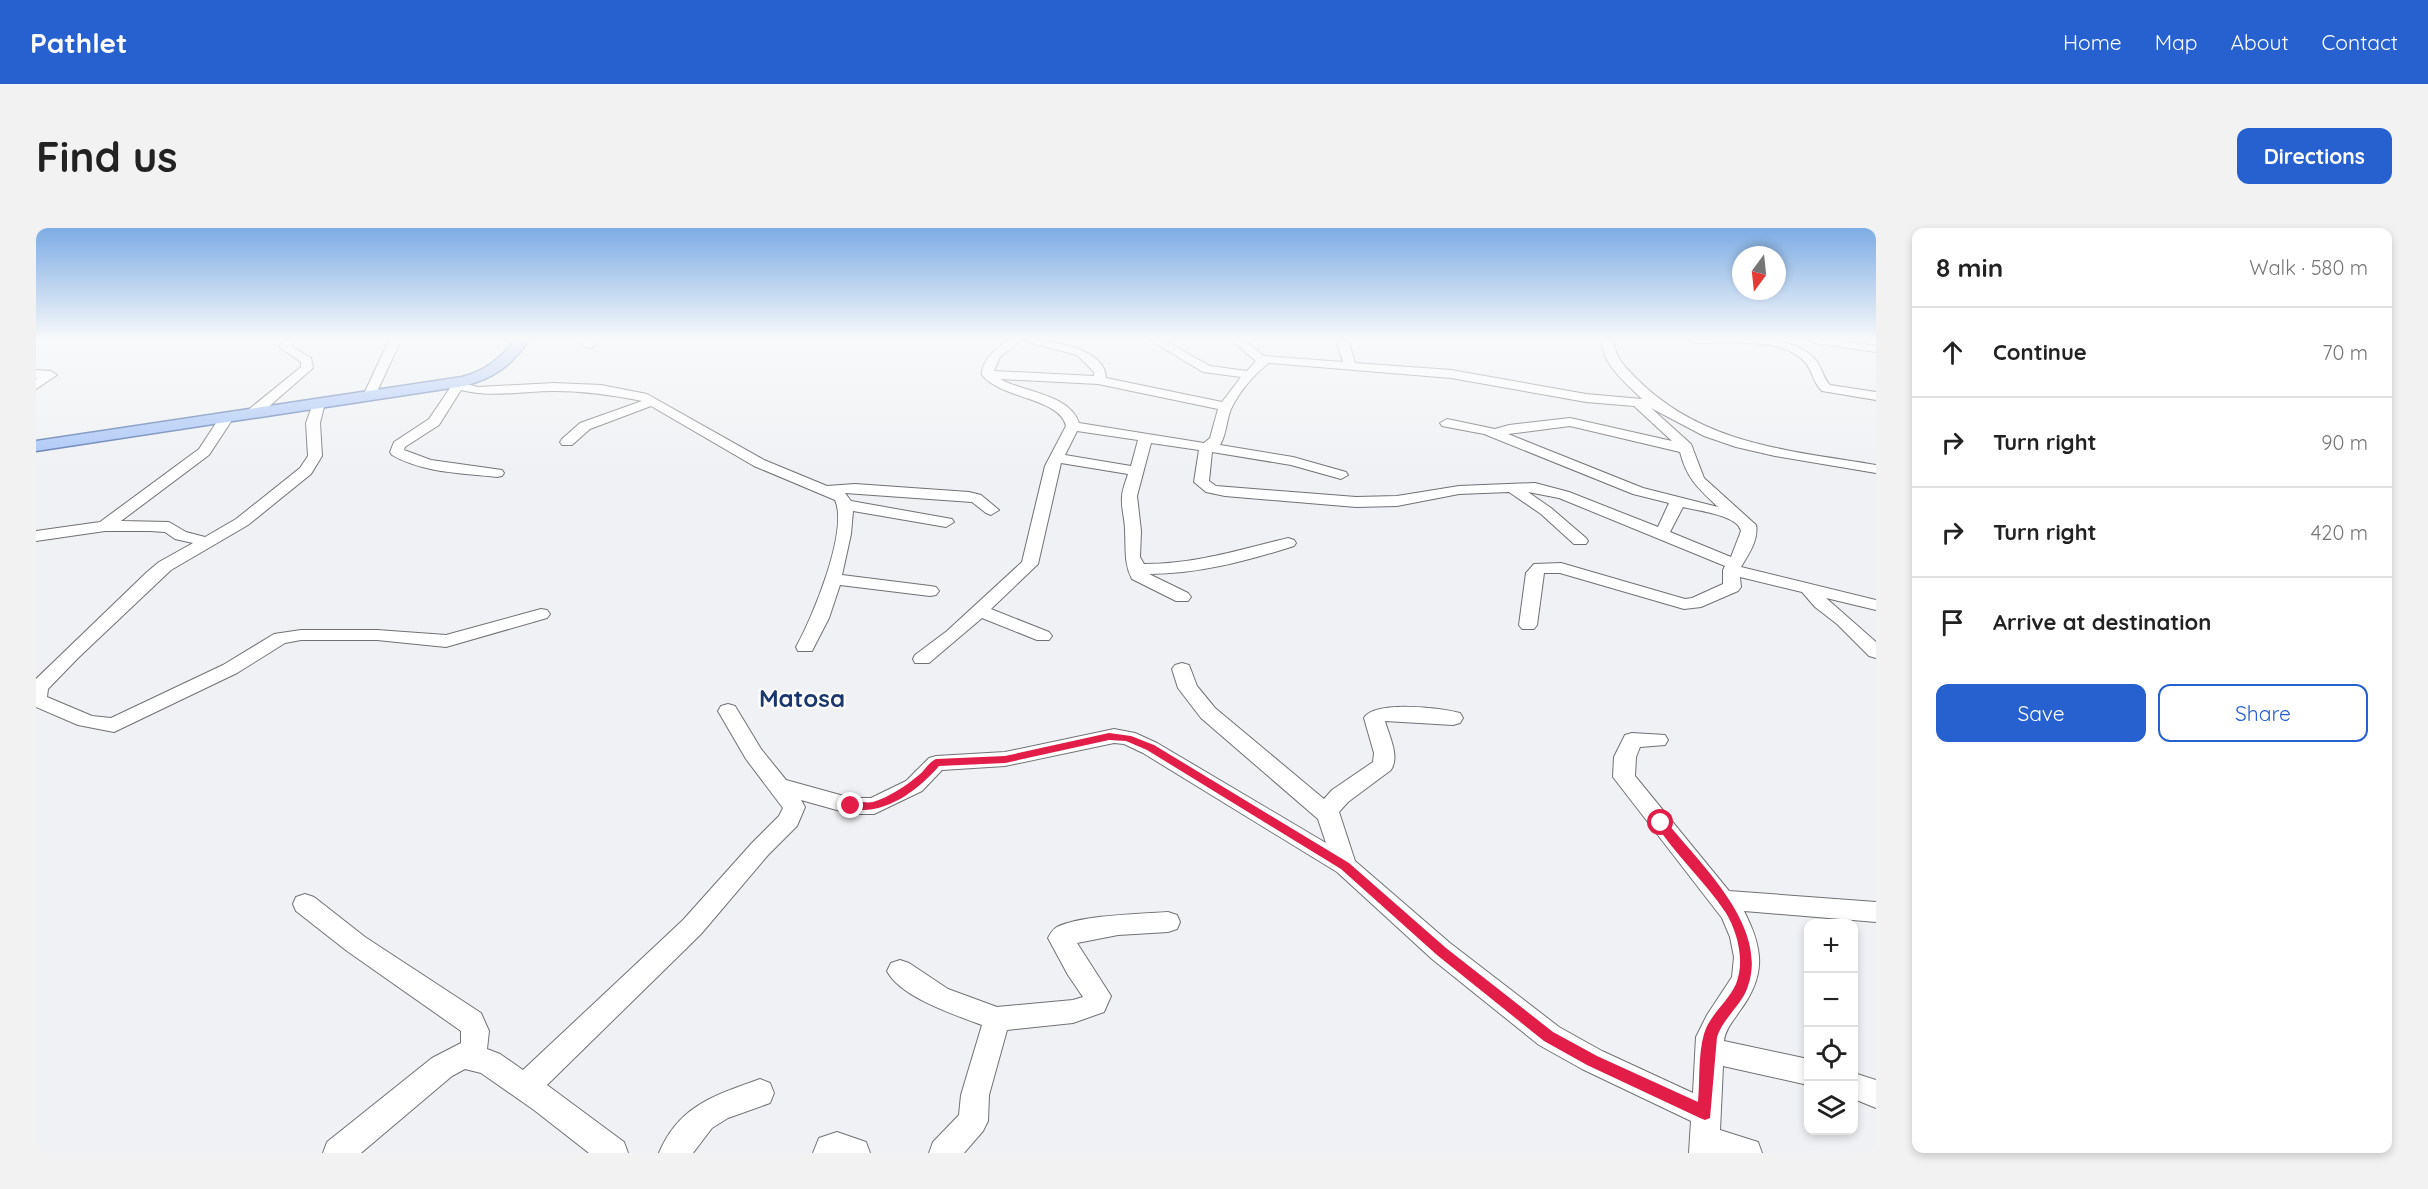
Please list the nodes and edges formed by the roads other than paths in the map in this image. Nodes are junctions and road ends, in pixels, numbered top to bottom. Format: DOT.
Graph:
graph roads {
  1 [pos="289,383"];
  2 [pos="375,383"];
  3 [pos="462,383"];
  4 [pos="1001,383"];
  5 [pos="1115,383"];
  6 [pos="1245,383"];
  7 [pos="1506,383"];
  8 [pos="1633,383"];
  9 [pos="1821,383"];
  10 [pos="454,386"];
  11 [pos="369,396"];
  12 [pos="1876,396"];
  13 [pos="653,401"];
  14 [pos="319,404"];
  15 [pos="1646,404"];
  16 [pos="1226,407"];
  17 [pos="253,413"];
  18 [pos="227,417"];
  19 [pos="1448,423"];
  20 [pos="1073,426"];
  21 [pos="1494,434"];
  22 [pos="1146,437"];
  23 [pos="567,442"];
  24 [pos="36,446"];
  25 [pos="1207,447"];
  26 [pos="1688,449"];
  27 [pos="1055,458"];
  28 [pos="1876,469"];
  29 [pos="1136,471"];
  30 [pos="497,473"];
  31 [pos="1341,475"];
  32 [pos="1512,488"];
  33 [pos="829,490"];
  34 [pos="1677,502"];
  35 [pos="846,505"];
  36 [pos="991,510"];
  37 [pos="1740,516"];
  38 [pos="946,522"];
  39 [pos="105,526"];
  40 [pos="1660,535"];
  41 [pos="36,536"];
  42 [pos="1580,541"];
  43 [pos="207,542"];
  44 [pos="1288,543"];
  45 [pos="1732,567"];
  46 [pos="1137,569"];
  47 [pos="832,579"];
  48 [pos="1807,586"];
  49 [pos="930,591"];
  50 [pos="1182,597"];
  51 [pos="1876,605"];
  52 [pos="978,610"];
  53 [pos="541,614"];
  54 [pos="1528,625"];
  55 [pos="1044,636"];
  56 [pos="805,647"];
  57 [pos="1876,652"];
  58 [pos="922,659"];
  59 [pos="1182,669"];
  60 [pos="37,698"];
  61 [pos="728,711"];
  62 [pos="1453,718"];
  63 [pos="1658,740"];
  64 [pos="778,786"];
  65 [pos="1327,814"];
  66 [pos="1345,866"];
  67 [pos="1722,900"];
  68 [pos="305,904"];
  69 [pos="1876,912"];
  70 [pos="1168,922"];
  71 [pos="900,971"];
  72 [pos="998,1019"];
  73 [pos="1708,1050"];
  74 [pos="470,1056"];
  75 [pos="1804,1071"];
  76 [pos="525,1087"];
  77 [pos="1858,1087"];
  78 [pos="760,1093"];
  79 [pos="1876,1094"];
  80 [pos="1704,1135"];
  81 [pos="338,1153"];
  82 [pos="613,1153"];
  83 [pos="674,1153"];
  84 [pos="828,1153"];
  85 [pos="855,1153"];
  86 [pos="944,1153"];
  87 [pos="1747,1153"];
  1 -- 17 [label="street"];
  2 -- 11 [label="street"];
  3 -- 10 [label="main road"];
  4 -- 20 [label="street"];
  5 -- 16 [label="street"];
  6 -- 16 [label="street"];
  7 -- 15 [label="street"];
  8 -- 15 [label="street"];
  9 -- 12 [label="street"];
  10 -- 11 [label="main road"];
  10 -- 13 [label="street"];
  10 -- 30 [label="street"];
  11 -- 14 [label="main road"];
  13 -- 23 [label="street"];
  13 -- 33 [label="street"];
  14 -- 17 [label="main road"];
  14 -- 43 [label="street"];
  15 -- 26 [label="street"];
  15 -- 28 [label="street"];
  16 -- 25 [label="street"];
  17 -- 18 [label="main road"];
  18 -- 24 [label="main road"];
  18 -- 39 [label="street"];
  19 -- 21 [label="street"];
  20 -- 22 [label="street"];
  20 -- 27 [label="street"];
  21 -- 26 [label="street"];
  21 -- 34 [label="street"];
  22 -- 25 [label="street"];
  22 -- 29 [label="street"];
  25 -- 31 [label="street"];
  25 -- 32 [label="street"];
  26 -- 37 [label="street"];
  27 -- 29 [label="street"];
  27 -- 52 [label="street"];
  29 -- 46 [label="street"];
  32 -- 40 [label="street"];
  32 -- 42 [label="street"];
  33 -- 35 [label="street"];
  33 -- 36 [label="street"];
  34 -- 37 [label="street"];
  34 -- 40 [label="street"];
  35 -- 38 [label="street"];
  35 -- 47 [label="street"];
  37 -- 45 [label="street"];
  39 -- 41 [label="street"];
  39 -- 43 [label="street"];
  40 -- 45 [label="street"];
  43 -- 60 [label="street"];
  44 -- 46 [label="street"];
  45 -- 48 [label="street"];
  45 -- 54 [label="street"];
  46 -- 50 [label="street"];
  47 -- 49 [label="street"];
  47 -- 56 [label="street"];
  48 -- 51 [label="street"];
  48 -- 57 [label="street"];
  52 -- 55 [label="street"];
  52 -- 58 [label="street"];
  53 -- 60 [label="street"];
  59 -- 65 [label="street"];
  61 -- 64 [label="street"];
  62 -- 65 [label="street"];
  63 -- 67 [label="street"];
  64 -- 66 [label="street"];
  64 -- 76 [label="street"];
  65 -- 66 [label="street"];
  66 -- 80 [label="street"];
  67 -- 69 [label="street"];
  67 -- 73 [label="street"];
  68 -- 74 [label="street"];
  70 -- 72 [label="street"];
  71 -- 72 [label="street"];
  72 -- 86 [label="street"];
  73 -- 75 [label="street"];
  73 -- 80 [label="street"];
  74 -- 76 [label="street"];
  74 -- 81 [label="street"];
  76 -- 82 [label="street"];
  77 -- 79 [label="street"];
  78 -- 83 [label="street"];
  80 -- 87 [label="street"];
  84 -- 85 [label="street"];
}
